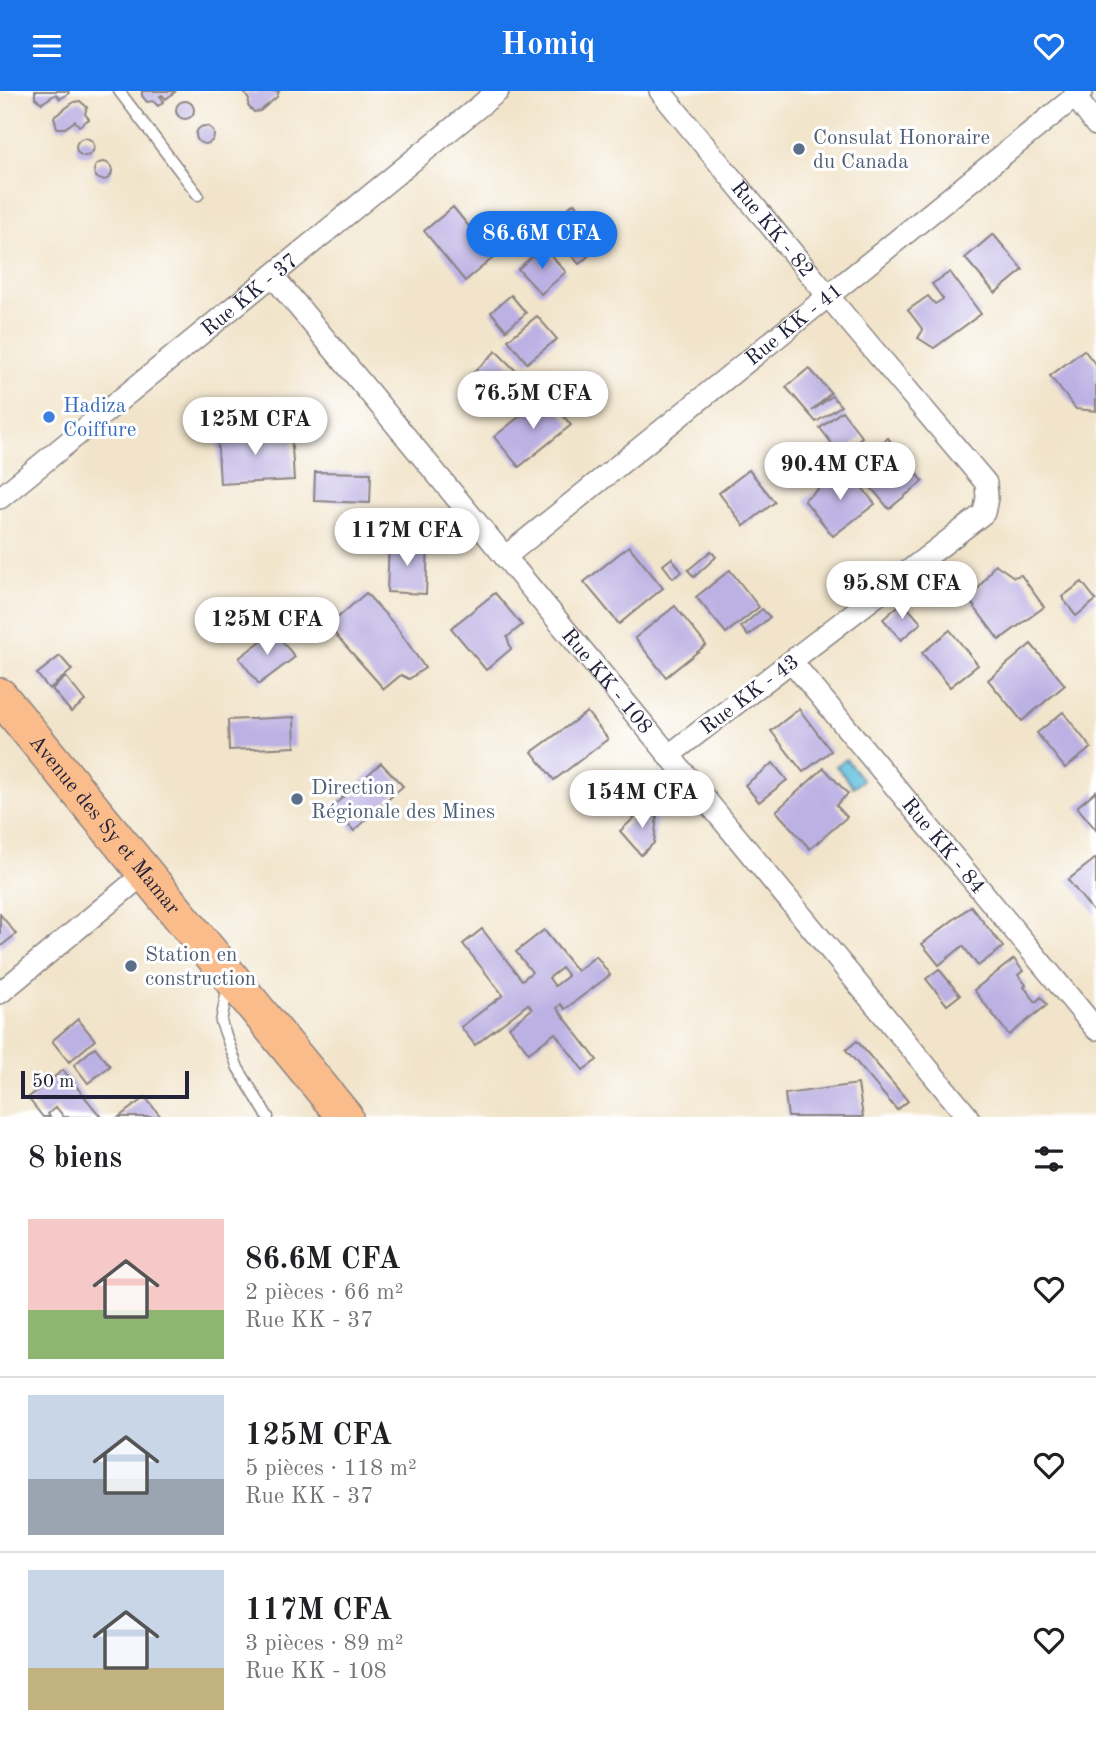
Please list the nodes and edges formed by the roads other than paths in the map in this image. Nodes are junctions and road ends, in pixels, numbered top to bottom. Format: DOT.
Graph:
graph roads {
  1 [pos="119,91"];
  2 [pos="498,91"];
  3 [pos="660,91"];
  4 [pos="1079,94"];
  5 [pos="1096,125"];
  6 [pos="198,195"];
  7 [pos="273,276"];
  8 [pos="828,296"];
  9 [pos="0,498"];
  10 [pos="987,498"];
  11 [pos="505,557"];
  12 [pos="792,662"];
  13 [pos="0,695"];
  14 [pos="668,755"];
  15 [pos="145,873"];
  16 [pos="230,976"];
  17 [pos="0,993"];
  18 [pos="1096,1029"];
  19 [pos="268,1117"];
  20 [pos="345,1117"];
  21 [pos="968,1117"];
  1 -- 6 [label="lane"];
  2 -- 7 [label="street, Rue KK - 37"];
  3 -- 8 [label="street, Rue KK - 82"];
  4 -- 5 [label="street"];
  4 -- 8 [label="street, Rue KK - 41"];
  7 -- 9 [label="street, Rue KK - 37"];
  7 -- 11 [label="street, Rue KK - 108"];
  8 -- 10 [label="street, Rue KK - 82"];
  8 -- 11 [label="street, Rue KK - 41"];
  10 -- 12 [label="street, Rue KK - 43"];
  11 -- 14 [label="street, Rue KK - 108"];
  12 -- 14 [label="street, Rue KK - 43"];
  12 -- 18 [label="street, Rue KK - 84"];
  13 -- 15 [label="highway, Avenue des Sy et Mamar"];
  14 -- 21 [label="street, Rue KK - 108"];
  15 -- 16 [label="highway, Avenue des Sy et Mamar"];
  15 -- 17 [label="street"];
  16 -- 19 [label="lane"];
  16 -- 20 [label="highway, Avenue des Sy et Mamar"];
}
